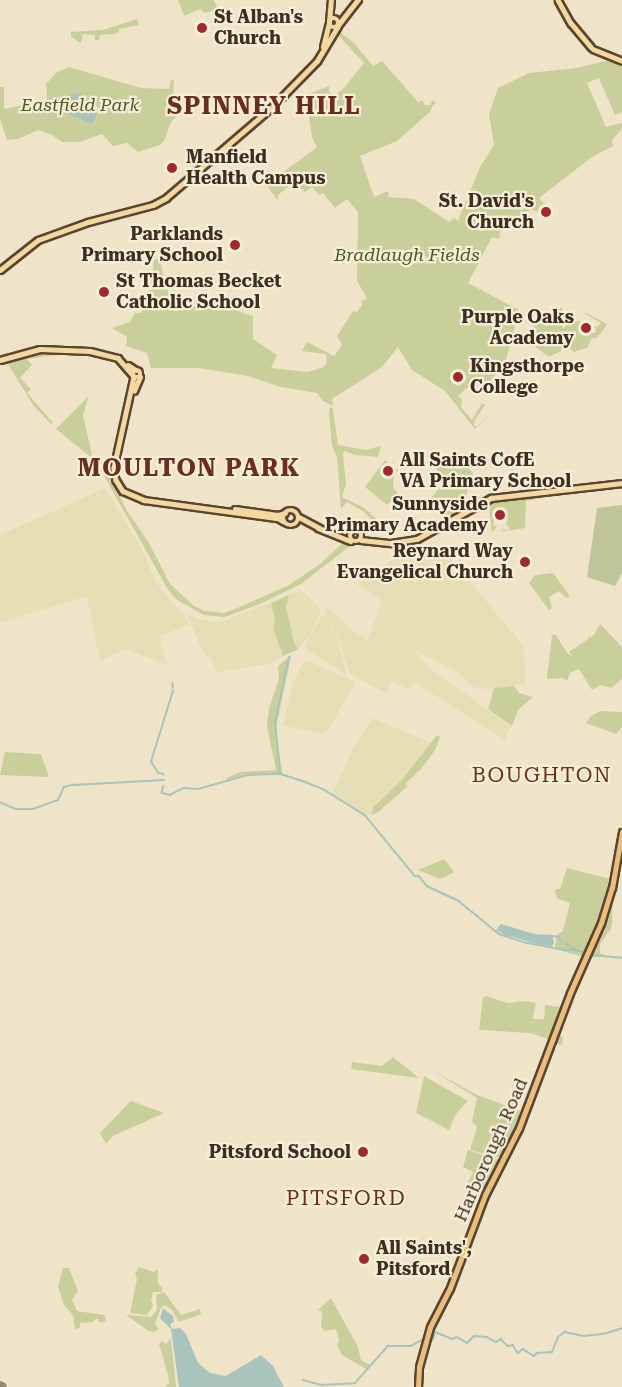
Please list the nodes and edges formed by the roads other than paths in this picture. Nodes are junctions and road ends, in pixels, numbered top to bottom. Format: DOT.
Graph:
graph roads {
  1 [pos="357,0"];
  2 [pos="558,0"];
  3 [pos="331,3"];
  4 [pos="346,15"];
  5 [pos="335,18"];
  6 [pos="329,22"];
  7 [pos="338,26"];
  8 [pos="333,34"];
  9 [pos="327,36"];
  10 [pos="622,61"];
  11 [pos="314,64"];
  12 [pos="0,270"];
  13 [pos="90,351"];
  14 [pos="2,359"];
  15 [pos="128,368"];
  16 [pos="134,374"];
  17 [pos="132,391"];
  18 [pos="126,429"];
  19 [pos="119,446"];
  20 [pos="622,483"];
  21 [pos="220,507"];
  22 [pos="235,512"];
  23 [pos="285,513"];
  24 [pos="298,516"];
  25 [pos="284,520"];
  26 [pos="304,522"];
  27 [pos="296,523"];
  28 [pos="350,535"];
  29 [pos="341,538"];
  30 [pos="363,538"];
  31 [pos="351,541"];
  32 [pos="622,832"];
  33 [pos="418,1387"];
  1 -- 4 [label="main road"];
  2 -- 10 [label="main road"];
  3 -- 5 [label="main road"];
  3 -- 6 [label="main road"];
  4 -- 5 [label="main road"];
  4 -- 7 [label="main road"];
  5 -- 6 [label="main road"];
  5 -- 7 [label="main road"];
  6 -- 7 [label="main road"];
  6 -- 9 [label="main road"];
  7 -- 8 [label="main road"];
  8 -- 9 [label="main road"];
  8 -- 11 [label="main road"];
  9 -- 11 [label="main road"];
  11 -- 12 [label="main road"];
  13 -- 14 [label="main road"];
  13 -- 15 [label="main road"];
  13 -- 16 [label="main road"];
  15 -- 16 [label="main road"];
  15 -- 17 [label="main road"];
  16 -- 17 [label="main road"];
  16 -- 18 [label="main road"];
  17 -- 19 [label="main road"];
  18 -- 19 [label="main road"];
  18 -- 21 [label="main road"];
  19 -- 22 [label="main road"];
  20 -- 30 [label="main road"];
  21 -- 22 [label="main road"];
  21 -- 23 [label="main road"];
  22 -- 25 [label="main road"];
  23 -- 24 [label="main road"];
  23 -- 25 [label="main road"];
  24 -- 26 [label="main road"];
  24 -- 27 [label="main road"];
  25 -- 27 [label="main road"];
  26 -- 27 [label="main road"];
  26 -- 29 [label="main road"];
  28 -- 29 [label="main road"];
  28 -- 30 [label="main road"];
  28 -- 31 [label="main road"];
  29 -- 31 [label="main road"];
  30 -- 31 [label="main road"];
  32 -- 33 [label="highway, Harborough Road"];
}
